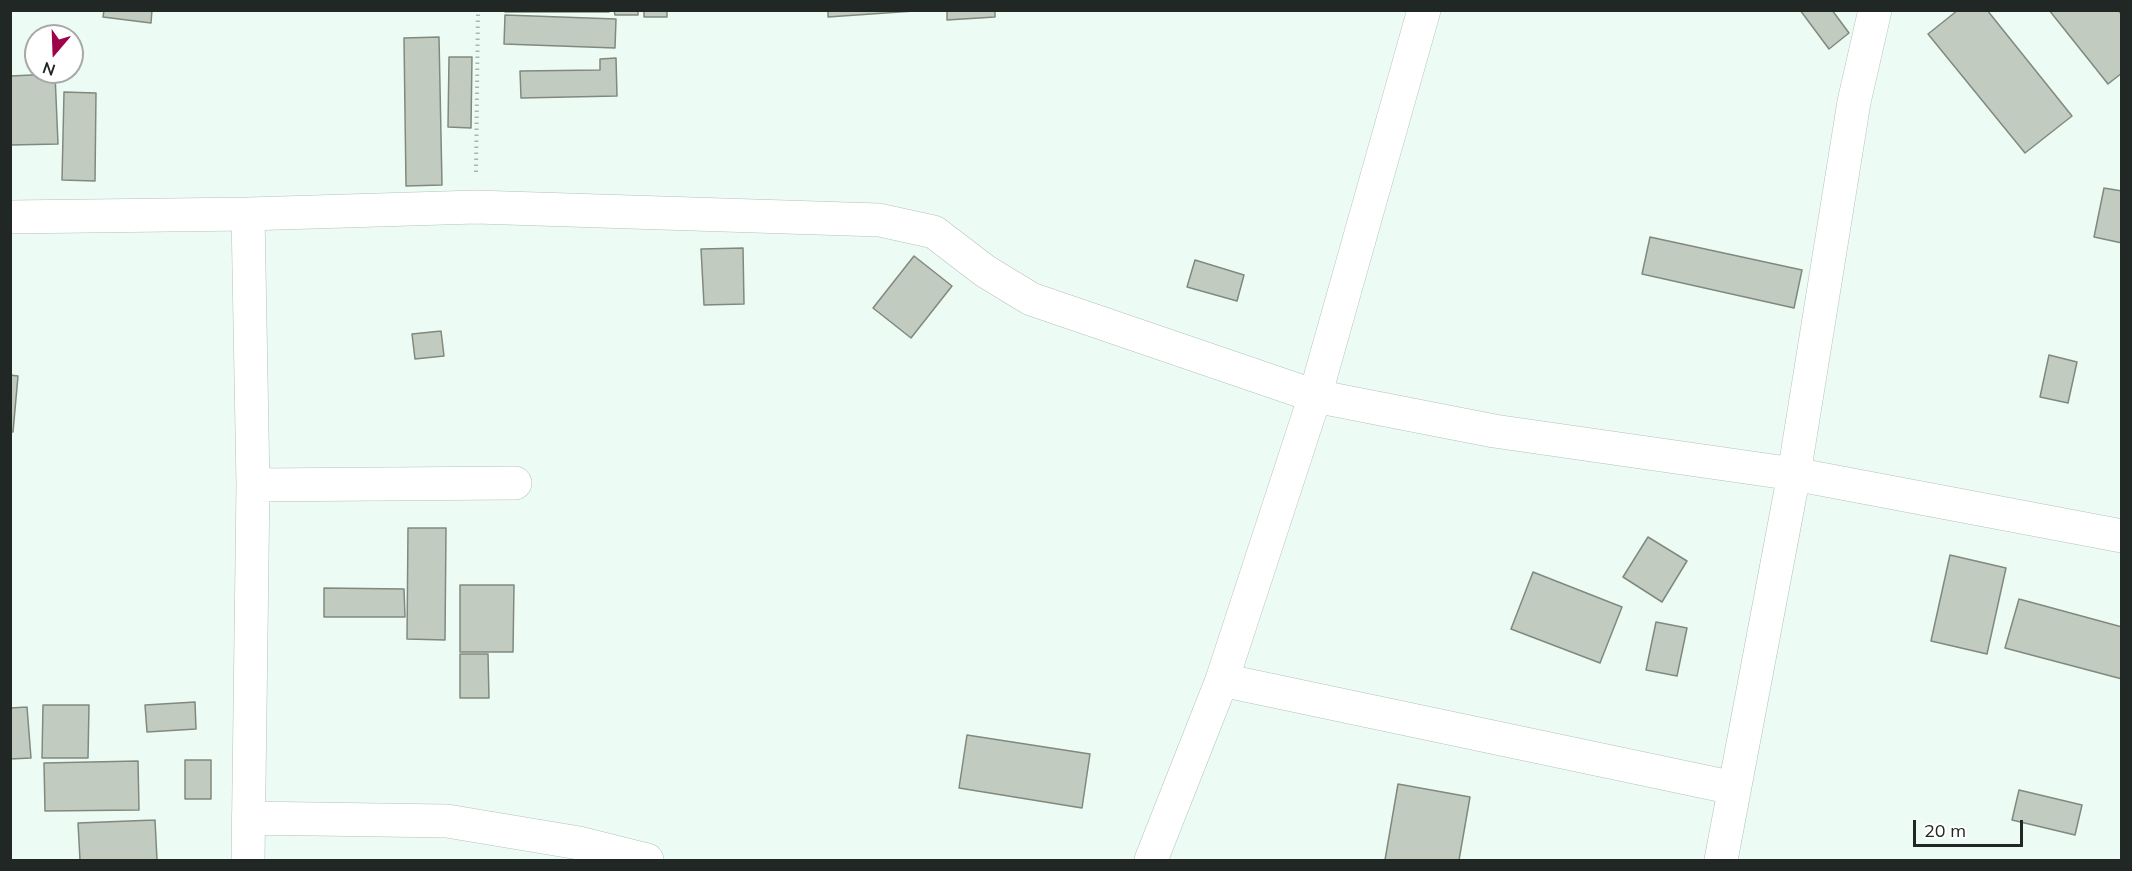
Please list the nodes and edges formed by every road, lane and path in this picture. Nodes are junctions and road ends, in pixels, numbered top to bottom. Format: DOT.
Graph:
graph roads {
  1 [pos="478,10"];
  2 [pos="1424,10"];
  3 [pos="1875,10"];
  4 [pos="476,207"];
  5 [pos="248,214"];
  6 [pos="10,217"];
  7 [pos="1315,396"];
  8 [pos="1794,474"];
  9 [pos="515,483"];
  10 [pos="253,485"];
  11 [pos="2121,536"];
  12 [pos="1222,680"];
  13 [pos="1734,788"];
  14 [pos="248,818"];
  15 [pos="248,861"];
  16 [pos="646,861"];
  17 [pos="1151,861"];
  18 [pos="1721,861"];
  1 -- 4 [label="path"];
  2 -- 7 [label="street"];
  3 -- 8 [label="street"];
  4 -- 5 [label="street"];
  4 -- 7 [label="street"];
  5 -- 6 [label="street"];
  5 -- 10 [label="street"];
  7 -- 8 [label="street"];
  7 -- 12 [label="street"];
  8 -- 11 [label="street"];
  8 -- 13 [label="street"];
  9 -- 10 [label="street"];
  10 -- 14 [label="street"];
  12 -- 13 [label="street"];
  12 -- 17 [label="street"];
  13 -- 18 [label="street"];
  14 -- 15 [label="street"];
  14 -- 16 [label="street"];
}
